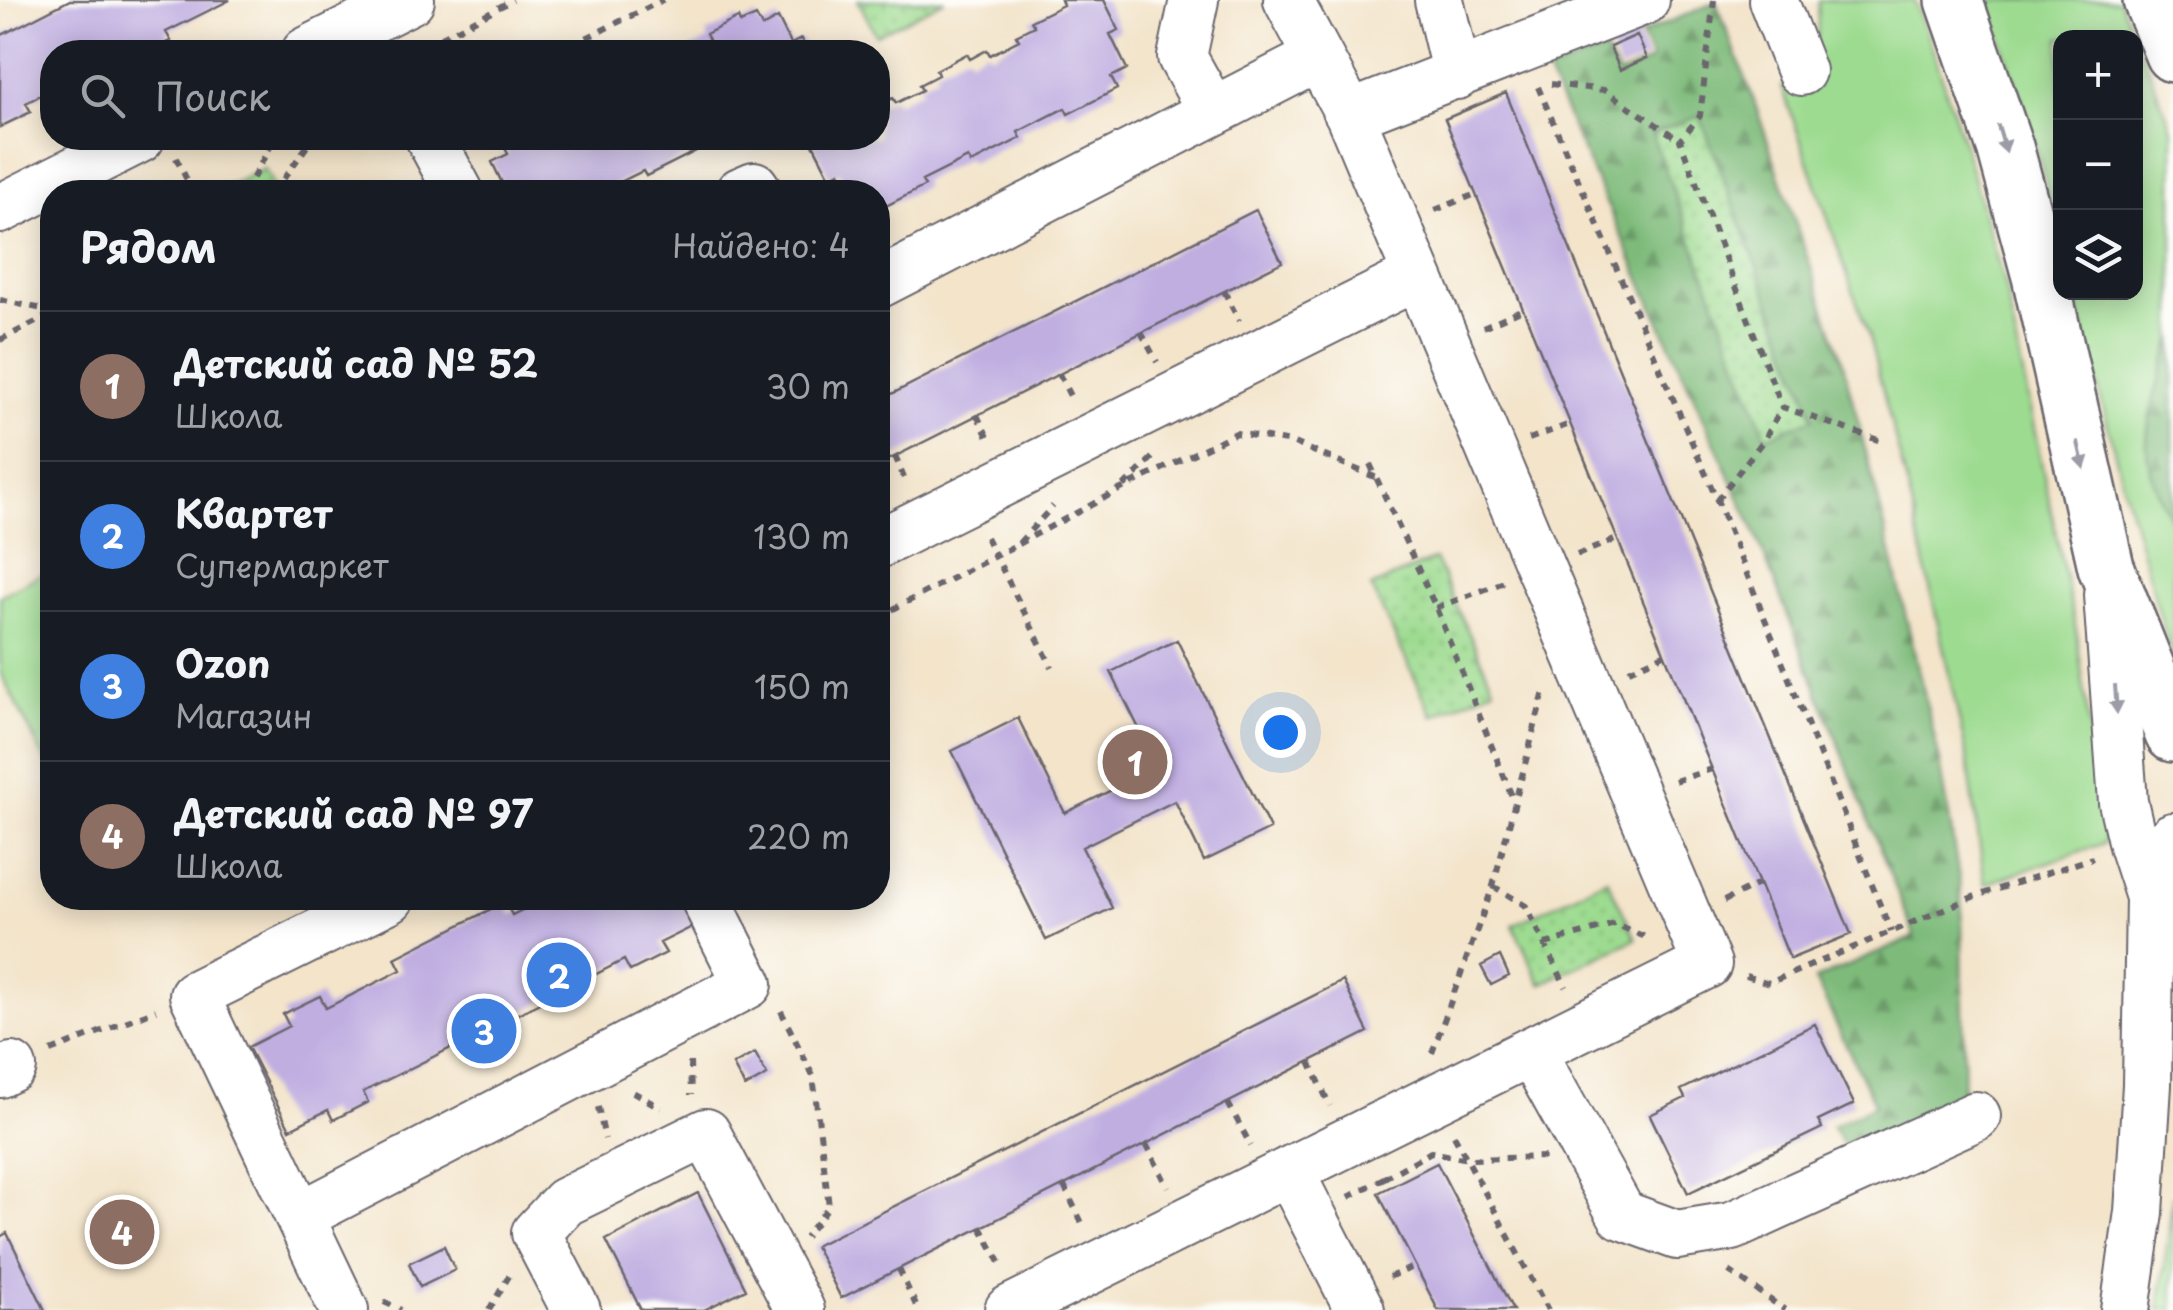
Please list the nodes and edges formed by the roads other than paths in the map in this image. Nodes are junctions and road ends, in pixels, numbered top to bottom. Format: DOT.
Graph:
graph roads {
  1 [pos="410,0"];
  2 [pos="1194,0"];
  3 [pos="1288,0"];
  4 [pos="1439,0"];
  5 [pos="1645,0"];
  6 [pos="1773,0"];
  7 [pos="1954,0"];
  8 [pos="2151,0"];
  9 [pos="376,36"];
  10 [pos="2173,54"];
  11 [pos="1317,58"];
  12 [pos="1801,71"];
  13 [pos="1457,75"];
  14 [pos="1212,112"];
  15 [pos="1350,116"];
  16 [pos="143,150"];
  17 [pos="436,150"];
  18 [pos="71,180"];
  19 [pos="453,180"];
  20 [pos="40,193"];
  21 [pos="0,210"];
  22 [pos="1416,276"];
  23 [pos="890,278"];
  24 [pos="890,538"];
  25 [pos="2106,566"];
  26 [pos="2173,734"];
  27 [pos="2153,841"];
  28 [pos="366,910"];
  29 [pos="712,910"];
  30 [pos="1531,1051"];
  31 [pos="1976,1116"];
  32 [pos="1290,1171"];
  33 [pos="300,1216"];
  34 [pos="790,1291"];
  35 [pos="344,1310"];
  36 [pos="576,1310"];
  37 [pos="1009,1310"];
  38 [pos="1360,1310"];
  39 [pos="2125,1310"];
  1 -- 9 [label="street"];
  2 -- 14 [label="street"];
  3 -- 11 [label="street"];
  4 -- 13 [label="street"];
  5 -- 13 [label="street"];
  6 -- 12 [label="street"];
  7 -- 25 [label="main road, one-way"];
  8 -- 10 [label="main road"];
  11 -- 14 [label="street"];
  11 -- 15 [label="street"];
  13 -- 15 [label="street"];
  14 -- 23 [label="street"];
  15 -- 22 [label="street"];
  16 -- 18 [label="street"];
  17 -- 19 [label="street"];
  20 -- 21 [label="street"];
  22 -- 24 [label="street"];
  22 -- 30 [label="street"];
  25 -- 26 [label="main road"];
  25 -- 27 [label="street, one-way"];
  27 -- 39 [label="street"];
  28 -- 33 [label="street"];
  29 -- 33 [label="street"];
  30 -- 31 [label="street"];
  30 -- 32 [label="street"];
  32 -- 37 [label="street"];
  32 -- 38 [label="street"];
  33 -- 35 [label="street"];
  34 -- 36 [label="street"];
}
